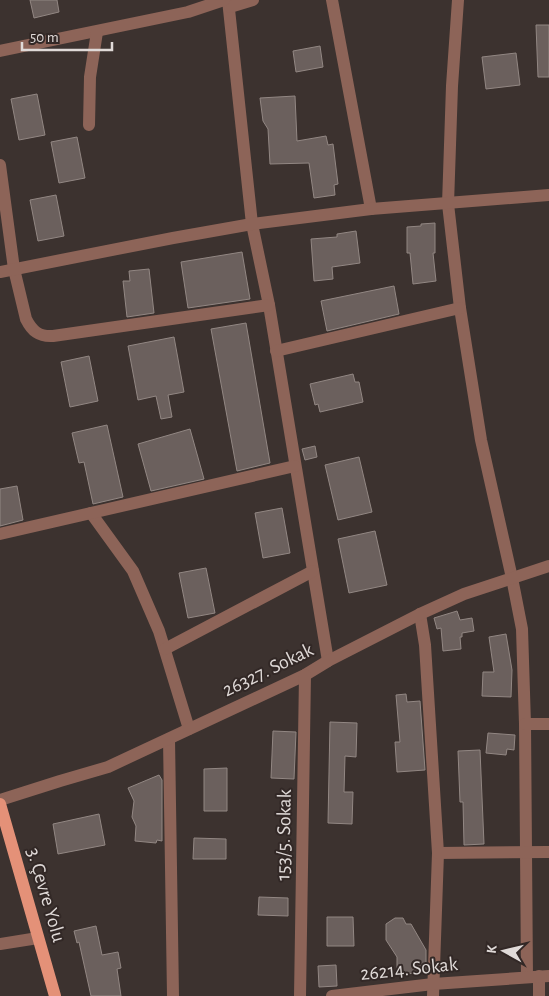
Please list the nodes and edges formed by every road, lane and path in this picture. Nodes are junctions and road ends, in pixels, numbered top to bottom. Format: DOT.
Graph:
graph roads {
  1 [pos="253,0"];
  2 [pos="332,0"];
  3 [pos="458,0"];
  4 [pos="228,2"];
  5 [pos="96,32"];
  6 [pos="0,51"];
  7 [pos="89,125"];
  8 [pos="0,164"];
  9 [pos="549,194"];
  10 [pos="448,204"];
  11 [pos="371,209"];
  12 [pos="252,224"];
  13 [pos="14,269"];
  14 [pos="0,272"];
  15 [pos="268,305"];
  16 [pos="460,308"];
  17 [pos="276,351"];
  18 [pos="295,466"];
  19 [pos="91,513"];
  20 [pos="0,534"];
  21 [pos="549,566"];
  22 [pos="313,571"];
  23 [pos="512,578"];
  24 [pos="420,614"];
  25 [pos="165,649"];
  26 [pos="328,662"];
  27 [pos="306,675"];
  28 [pos="525,724"];
  29 [pos="549,724"];
  30 [pos="189,730"];
  31 [pos="169,739"];
  32 [pos="0,800"];
  33 [pos="0,804"];
  34 [pos="549,852"];
  35 [pos="438,853"];
  36 [pos="527,853"];
  37 [pos="38,938"];
  38 [pos="0,944"];
  39 [pos="538,976"];
  40 [pos="433,990"];
  41 [pos="55,996"];
  42 [pos="173,996"];
  43 [pos="300,996"];
  44 [pos="332,996"];
  45 [pos="539,996"];
  1 -- 4 [label="street"];
  2 -- 11 [label="street"];
  3 -- 10 [label="street"];
  4 -- 5 [label="street"];
  4 -- 12 [label="street"];
  5 -- 6 [label="street"];
  5 -- 7 [label="street"];
  8 -- 13 [label="street"];
  9 -- 10 [label="street"];
  10 -- 11 [label="street"];
  10 -- 16 [label="street"];
  11 -- 12 [label="street"];
  12 -- 13 [label="street"];
  12 -- 15 [label="street"];
  13 -- 14 [label="street"];
  13 -- 15 [label="street"];
  15 -- 17 [label="street"];
  16 -- 17 [label="street"];
  16 -- 23 [label="street"];
  17 -- 18 [label="street"];
  18 -- 19 [label="street"];
  18 -- 22 [label="street"];
  19 -- 20 [label="street"];
  19 -- 25 [label="street"];
  21 -- 23 [label="street, 26327. Sokak"];
  22 -- 25 [label="street"];
  22 -- 26 [label="street"];
  23 -- 24 [label="street, 26327. Sokak"];
  23 -- 28 [label="street"];
  24 -- 26 [label="street, 26327. Sokak"];
  24 -- 35 [label="street"];
  25 -- 30 [label="street"];
  26 -- 27 [label="street, 26327. Sokak"];
  27 -- 30 [label="street, 26327. Sokak"];
  27 -- 43 [label="street, 153/5. Sokak"];
  28 -- 29 [label="street"];
  28 -- 36 [label="street"];
  30 -- 31 [label="street, 26327. Sokak"];
  31 -- 32 [label="street, 26327. Sokak"];
  31 -- 42 [label="street"];
  33 -- 37 [label="main road, 3. Çevre Yolu"];
  34 -- 36 [label="street"];
  35 -- 36 [label="street"];
  35 -- 40 [label="street"];
  36 -- 39 [label="street"];
  37 -- 38 [label="street"];
  37 -- 41 [label="main road, 3. Çevre Yolu"];
  39 -- 40 [label="street, 26214. Sokak"];
  39 -- 45 [label="street"];
  40 -- 44 [label="street, 26214. Sokak"];
}
